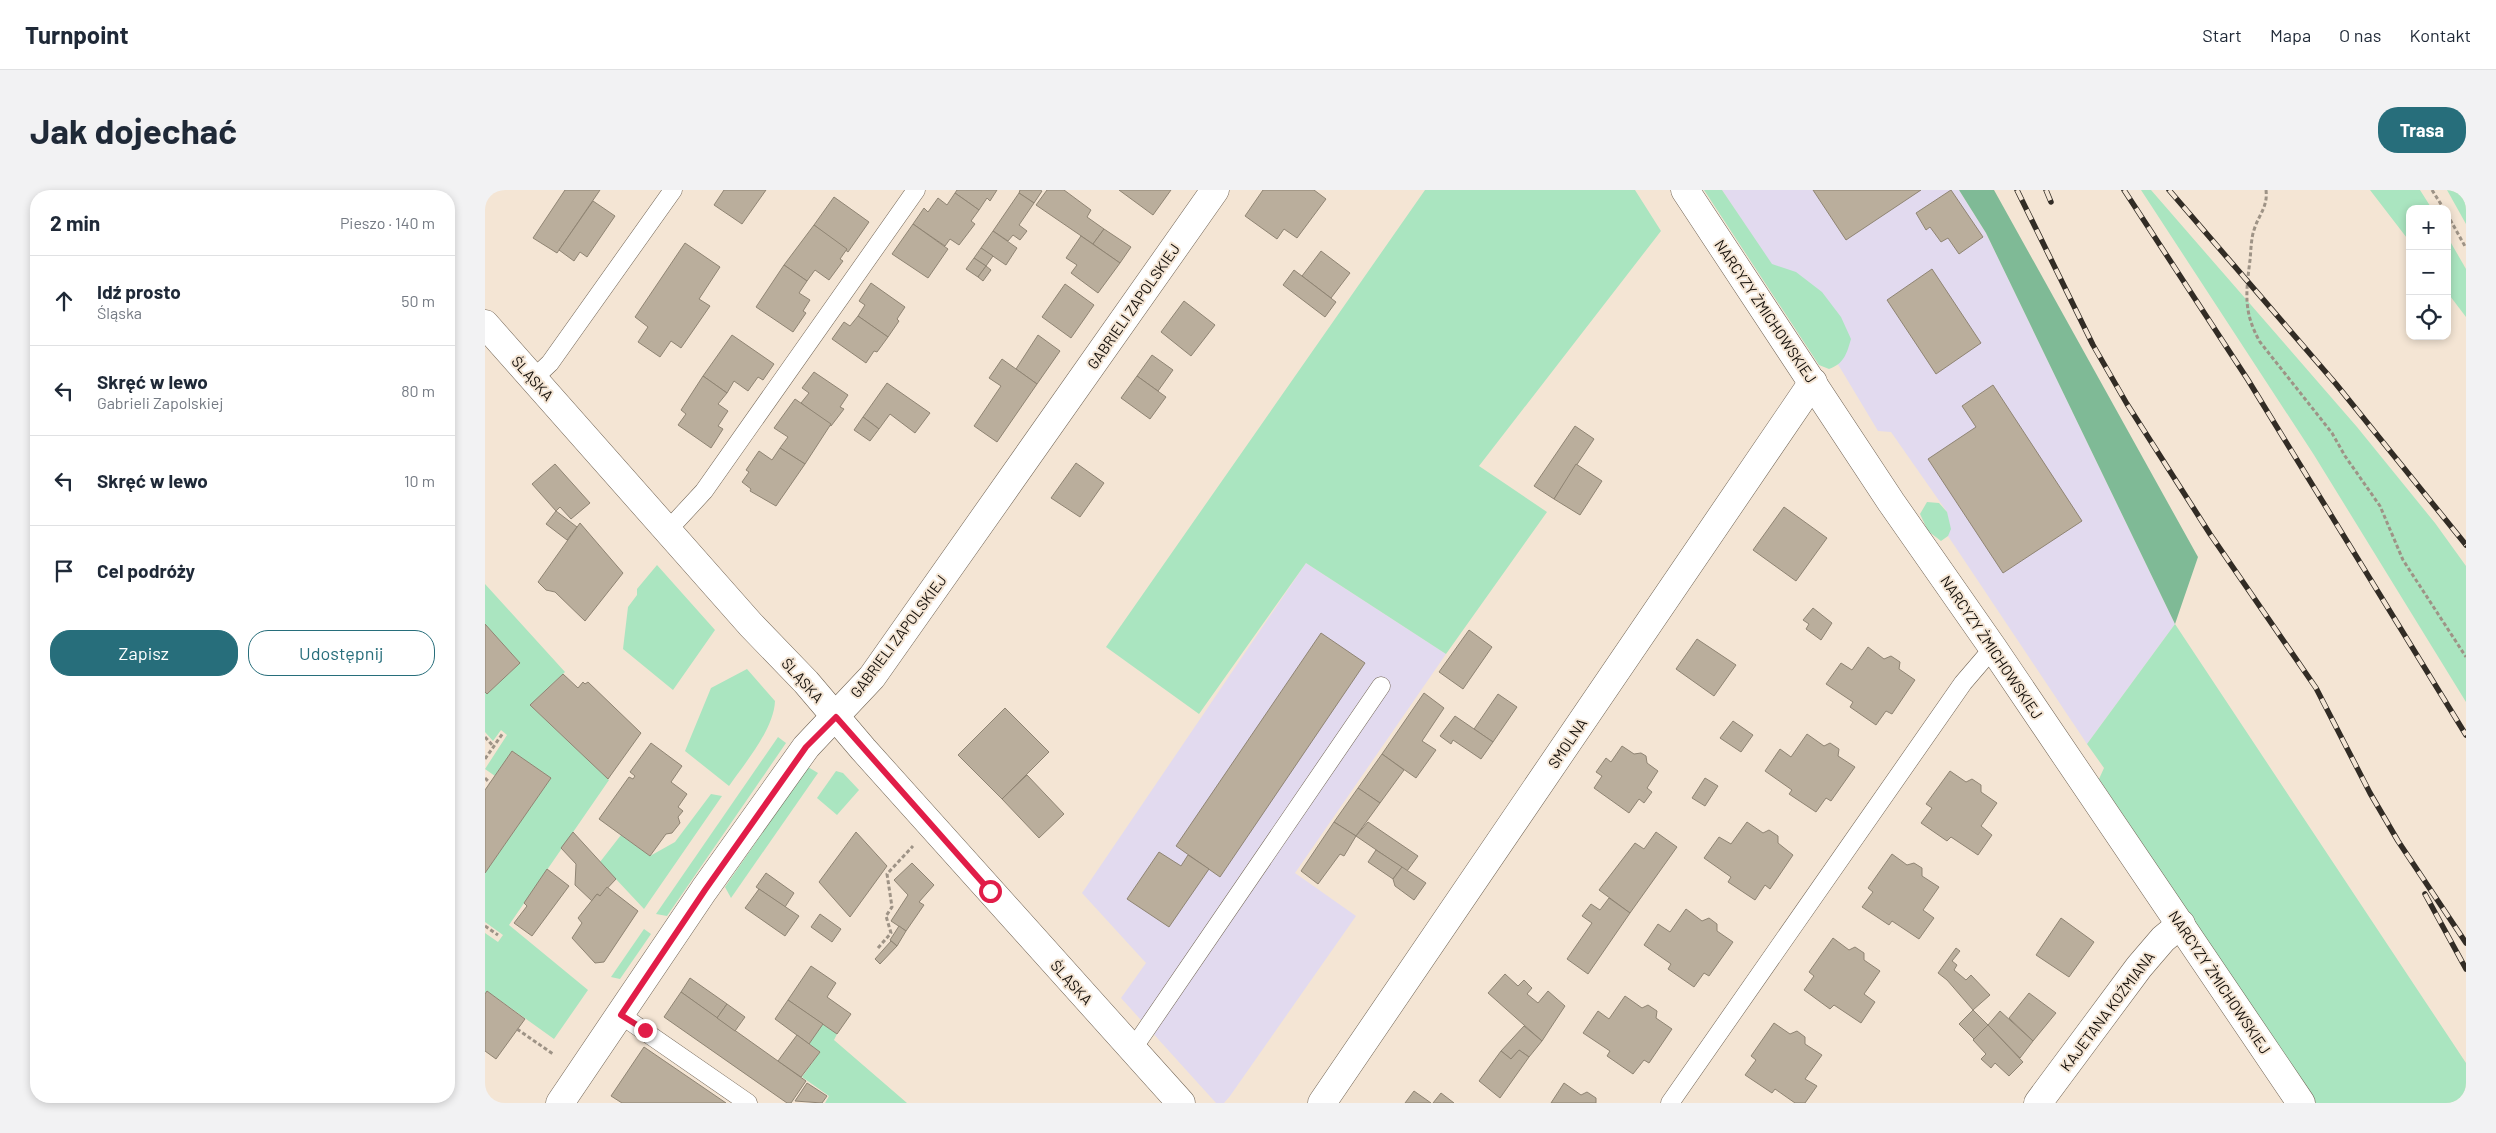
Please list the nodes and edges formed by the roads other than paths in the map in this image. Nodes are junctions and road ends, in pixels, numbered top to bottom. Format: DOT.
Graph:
graph roads {
  1 [pos="673,190"];
  2 [pos="916,190"];
  3 [pos="1215,190"];
  4 [pos="1685,190"];
  5 [pos="485,324"];
  6 [pos="534,378"];
  7 [pos="1813,382"];
  8 [pos="668,530"];
  9 [pos="1993,648"];
  10 [pos="1381,686"];
  11 [pos="836,717"];
  12 [pos="2181,924"];
  13 [pos="621,1015"];
  14 [pos="1132,1050"];
  15 [pos="569,1100"];
  16 [pos="748,1103"];
  17 [pos="1180,1103"];
  18 [pos="1322,1103"];
  19 [pos="1670,1103"];
  20 [pos="2038,1103"];
  21 [pos="2301,1103"];
  1 -- 6 [label="lane"];
  2 -- 8 [label="lane"];
  3 -- 11 [label="street, GABRIELI ZAPOLSKIEJ"];
  4 -- 7 [label="street, NARCYZY ŻMICHOWSKIEJ"];
  5 -- 6 [label="street, ŚLĄSKA"];
  6 -- 8 [label="street, ŚLĄSKA"];
  7 -- 9 [label="street, NARCYZY ŻMICHOWSKIEJ"];
  7 -- 18 [label="street, SMOLNA"];
  8 -- 11 [label="street, ŚLĄSKA"];
  9 -- 12 [label="street, NARCYZY ŻMICHOWSKIEJ"];
  9 -- 19 [label="lane"];
  10 -- 14 [label="lane"];
  11 -- 13 [label="street, GABRIELI ZAPOLSKIEJ"];
  11 -- 14 [label="street, ŚLĄSKA"];
  12 -- 20 [label="street, KAJETANA KOŹMIANA"];
  12 -- 21 [label="street, NARCYZY ŻMICHOWSKIEJ"];
  13 -- 15 [label="street, GABRIELI ZAPOLSKIEJ"];
  13 -- 16 [label="lane"];
  14 -- 17 [label="street, ŚLĄSKA"];
}
